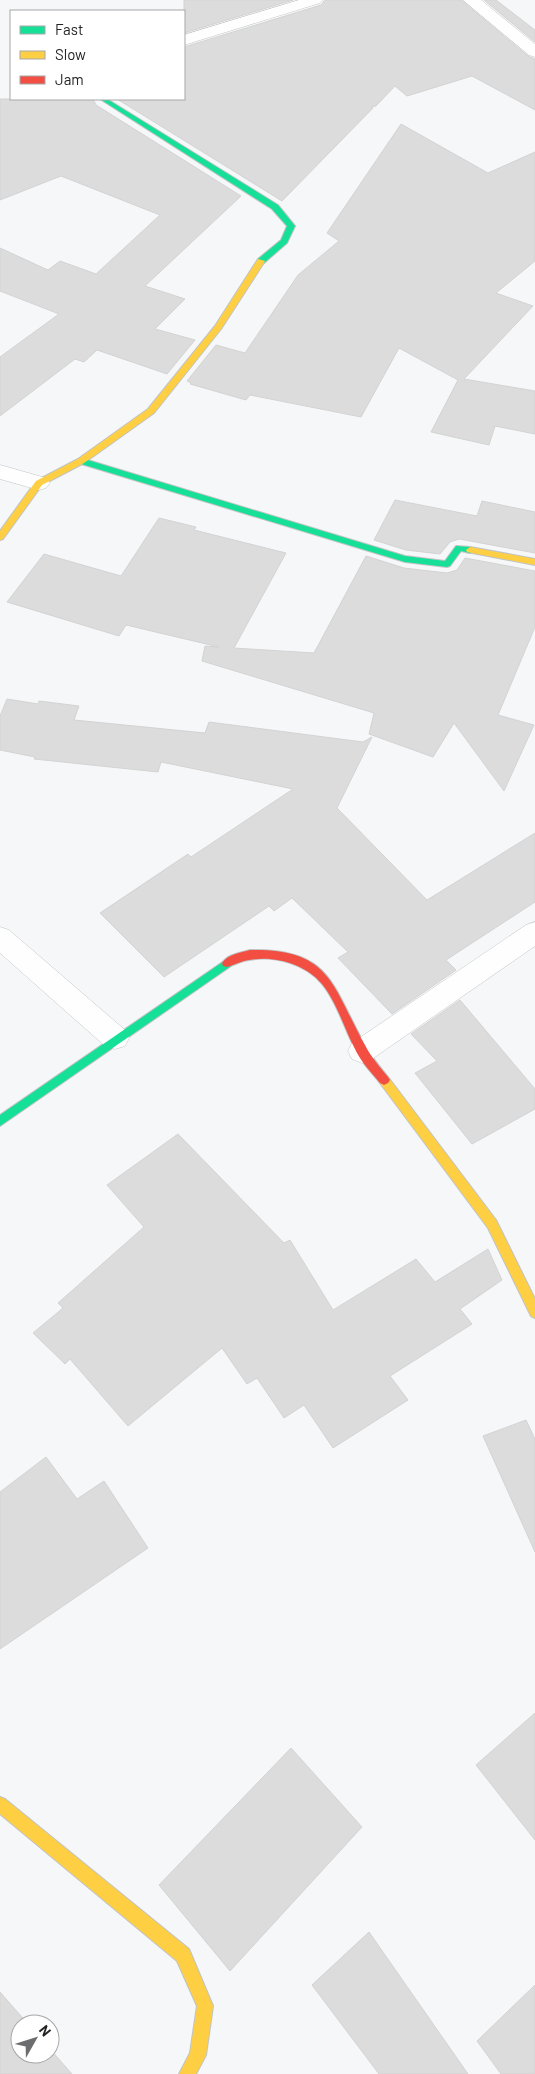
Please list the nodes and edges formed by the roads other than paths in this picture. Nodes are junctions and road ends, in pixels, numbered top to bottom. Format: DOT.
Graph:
graph roads {
  1 [pos="315,0"];
  2 [pos="471,0"];
  3 [pos="185,40"];
  4 [pos="535,52"];
  5 [pos="105,100"];
  6 [pos="81,461"];
  7 [pos="0,472"];
  8 [pos="39,483"];
  9 [pos="0,537"];
  10 [pos="535,562"];
  11 [pos="535,932"];
  12 [pos="0,937"];
  13 [pos="116,1038"];
  14 [pos="362,1051"];
  15 [pos="0,1120"];
  16 [pos="535,1312"];
  17 [pos="0,1804"];
  18 [pos="187,2074"];
  1 -- 3 [label="street"];
  2 -- 4 [label="street"];
  5 -- 6 [label="street"];
  6 -- 8 [label="street"];
  6 -- 10 [label="street"];
  7 -- 8 [label="street"];
  8 -- 9 [label="street"];
  11 -- 14 [label="street"];
  12 -- 13 [label="street"];
  13 -- 14 [label="street"];
  13 -- 15 [label="street"];
  14 -- 16 [label="street"];
  17 -- 18 [label="street"];
}
